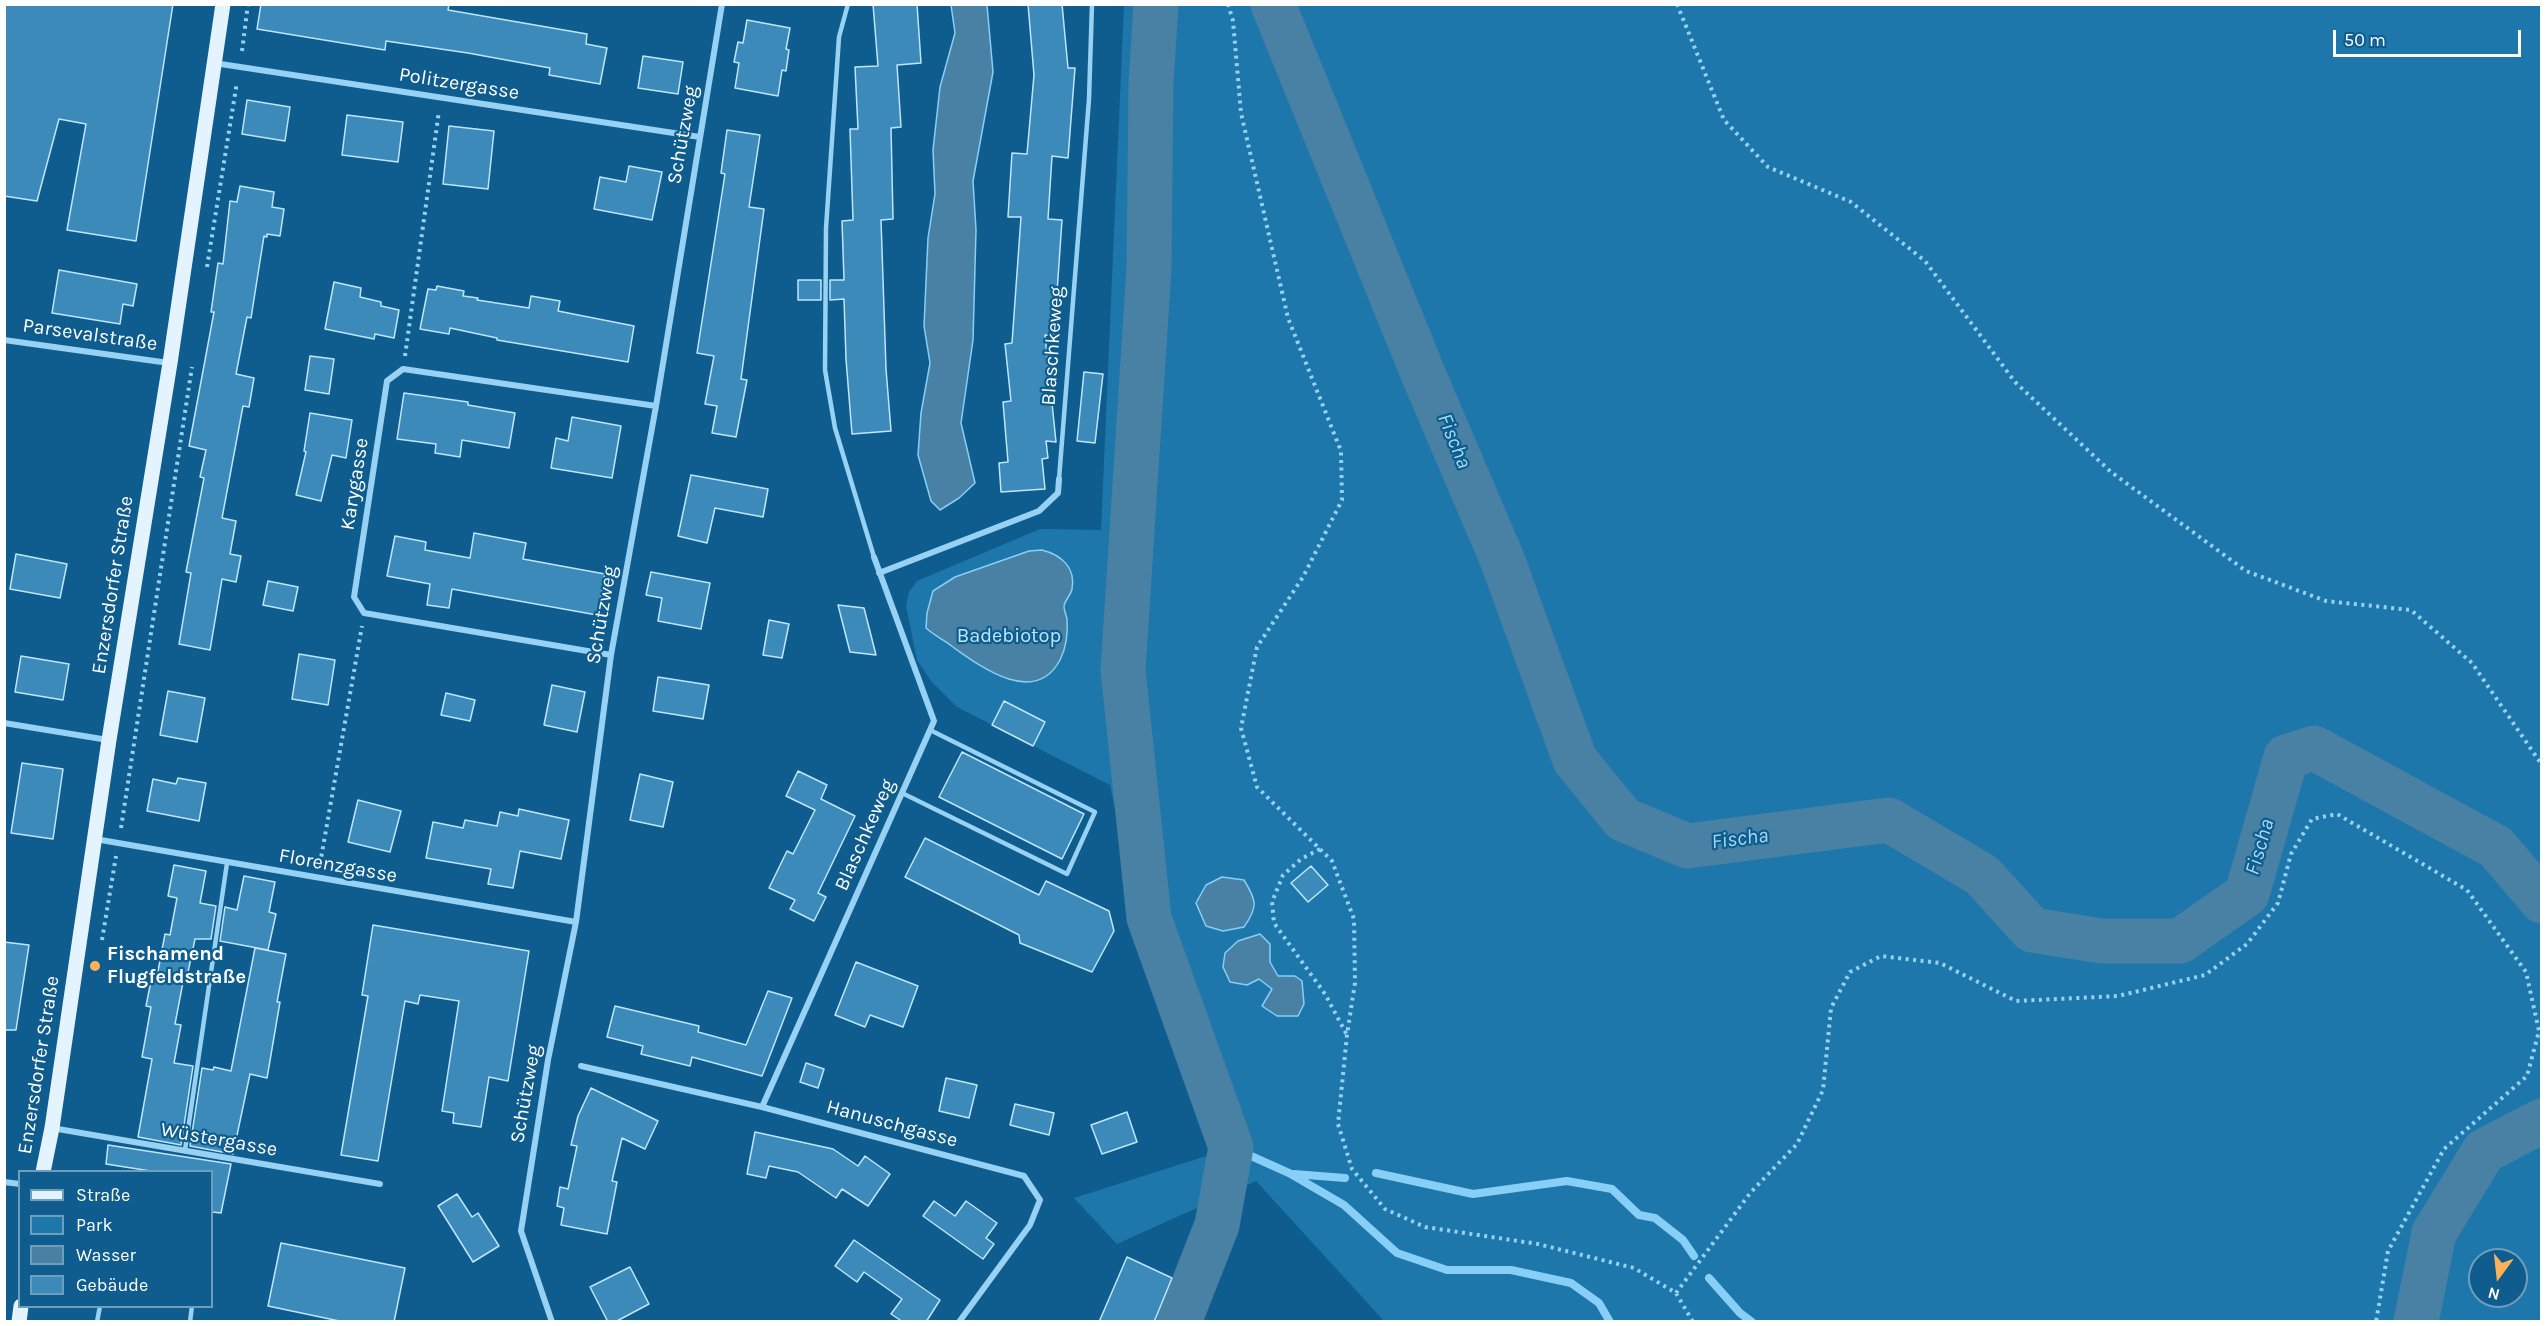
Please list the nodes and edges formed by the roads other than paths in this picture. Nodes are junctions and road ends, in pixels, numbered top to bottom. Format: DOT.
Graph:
graph roads {
  1 [pos="223,4"];
  2 [pos="722,4"];
  3 [pos="848,4"];
  4 [pos="1092,4"];
  5 [pos="214,63"];
  6 [pos="700,137"];
  7 [pos="4,340"];
  8 [pos="170,363"];
  9 [pos="656,406"];
  10 [pos="1059,479"];
  11 [pos="874,557"];
  12 [pos="879,573"];
  13 [pos="611,655"];
  14 [pos="4,723"];
  15 [pos="930,730"];
  16 [pos="109,740"];
  17 [pos="902,794"];
  18 [pos="94,839"];
  19 [pos="227,863"];
  20 [pos="576,922"];
  21 [pos="581,1066"];
  22 [pos="762,1107"];
  23 [pos="52,1128"];
  24 [pos="185,1150"];
  25 [pos="43,1170"];
  26 [pos="380,1184"];
  27 [pos="552,1322"];
  28 [pos="959,1322"];
  1 -- 5 [label="main road, Enzersdorfer Straße"];
  2 -- 6 [label="street, Schützweg"];
  3 -- 11 [label="lane, Blaschkeweg"];
  4 -- 10 [label="lane, Blaschkeweg"];
  5 -- 6 [label="street, Politzergasse"];
  5 -- 8 [label="main road, Enzersdorfer Straße"];
  6 -- 9 [label="street, Schützweg"];
  7 -- 8 [label="street, Parsevalstraße"];
  8 -- 16 [label="main road, Enzersdorfer Straße"];
  9 -- 13 [label="street, Schützweg"];
  9 -- 13 [label="street, Karygasse"];
  10 -- 12 [label="street, Blaschkeweg"];
  11 -- 12 [label="street, Blaschkeweg"];
  12 -- 15 [label="street, Blaschkeweg"];
  13 -- 20 [label="street, Schützweg"];
  14 -- 16 [label="street"];
  15 -- 17 [label="street, Blaschkeweg"];
  15 -- 17 [label="lane"];
  16 -- 18 [label="main road, Enzersdorfer Straße"];
  17 -- 22 [label="street, Blaschkeweg"];
  18 -- 19 [label="street, Florenzgasse"];
  18 -- 23 [label="main road, Enzersdorfer Straße"];
  19 -- 20 [label="street, Florenzgasse"];
  19 -- 24 [label="lane"];
  20 -- 27 [label="street, Schützweg"];
  21 -- 22 [label="street, Hanuschgasse"];
  22 -- 28 [label="street, Hanuschgasse"];
  23 -- 24 [label="street, Wüstergasse"];
  23 -- 25 [label="main road, Enzersdorfer Straße"];
  24 -- 26 [label="street, Wüstergasse"];
}
